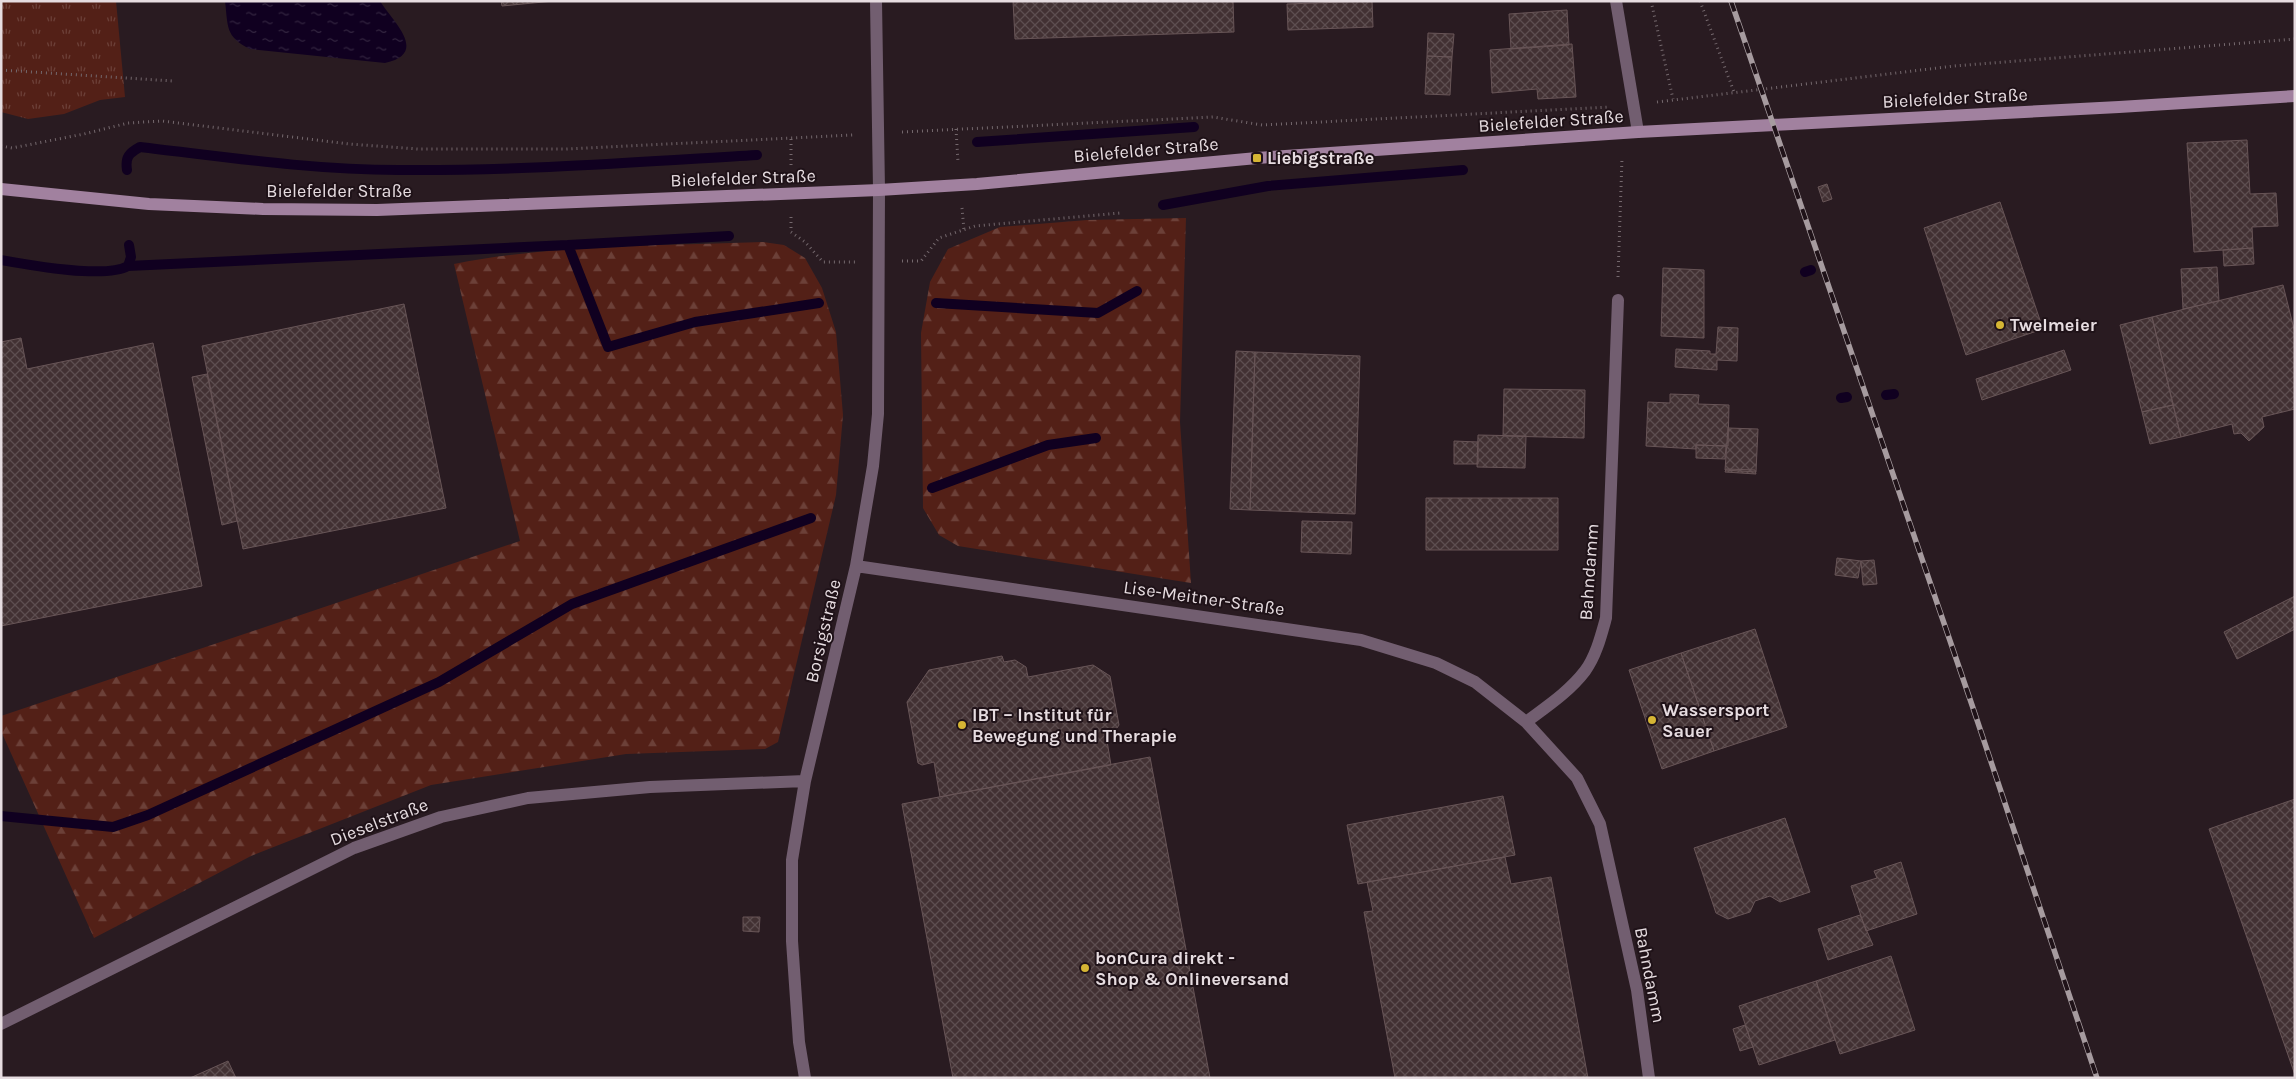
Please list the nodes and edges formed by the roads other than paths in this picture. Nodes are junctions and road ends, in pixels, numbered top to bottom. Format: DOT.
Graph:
graph roads {
  1 [pos="876,1"];
  2 [pos="1616,1"];
  3 [pos="2295,96"];
  4 [pos="1638,132"];
  5 [pos="1,189"];
  6 [pos="880,190"];
  7 [pos="1618,300"];
  8 [pos="856,566"];
  9 [pos="1526,722"];
  10 [pos="805,781"];
  11 [pos="1,1024"];
  12 [pos="806,1078"];
  13 [pos="1650,1078"];
  1 -- 6 [label="street"];
  2 -- 4 [label="street"];
  3 -- 4 [label="main road, Bielefelder Straße"];
  4 -- 6 [label="main road, Bielefelder Straße"];
  5 -- 6 [label="main road, Bielefelder Straße"];
  6 -- 8 [label="street, Borsigstraße"];
  7 -- 9 [label="street, Bahndamm"];
  8 -- 9 [label="street, Lise-Meitner-Straße"];
  8 -- 10 [label="street, Borsigstraße"];
  9 -- 13 [label="street, Bahndamm"];
  10 -- 11 [label="street, Dieselstraße"];
  10 -- 12 [label="street, Borsigstraße"];
}
